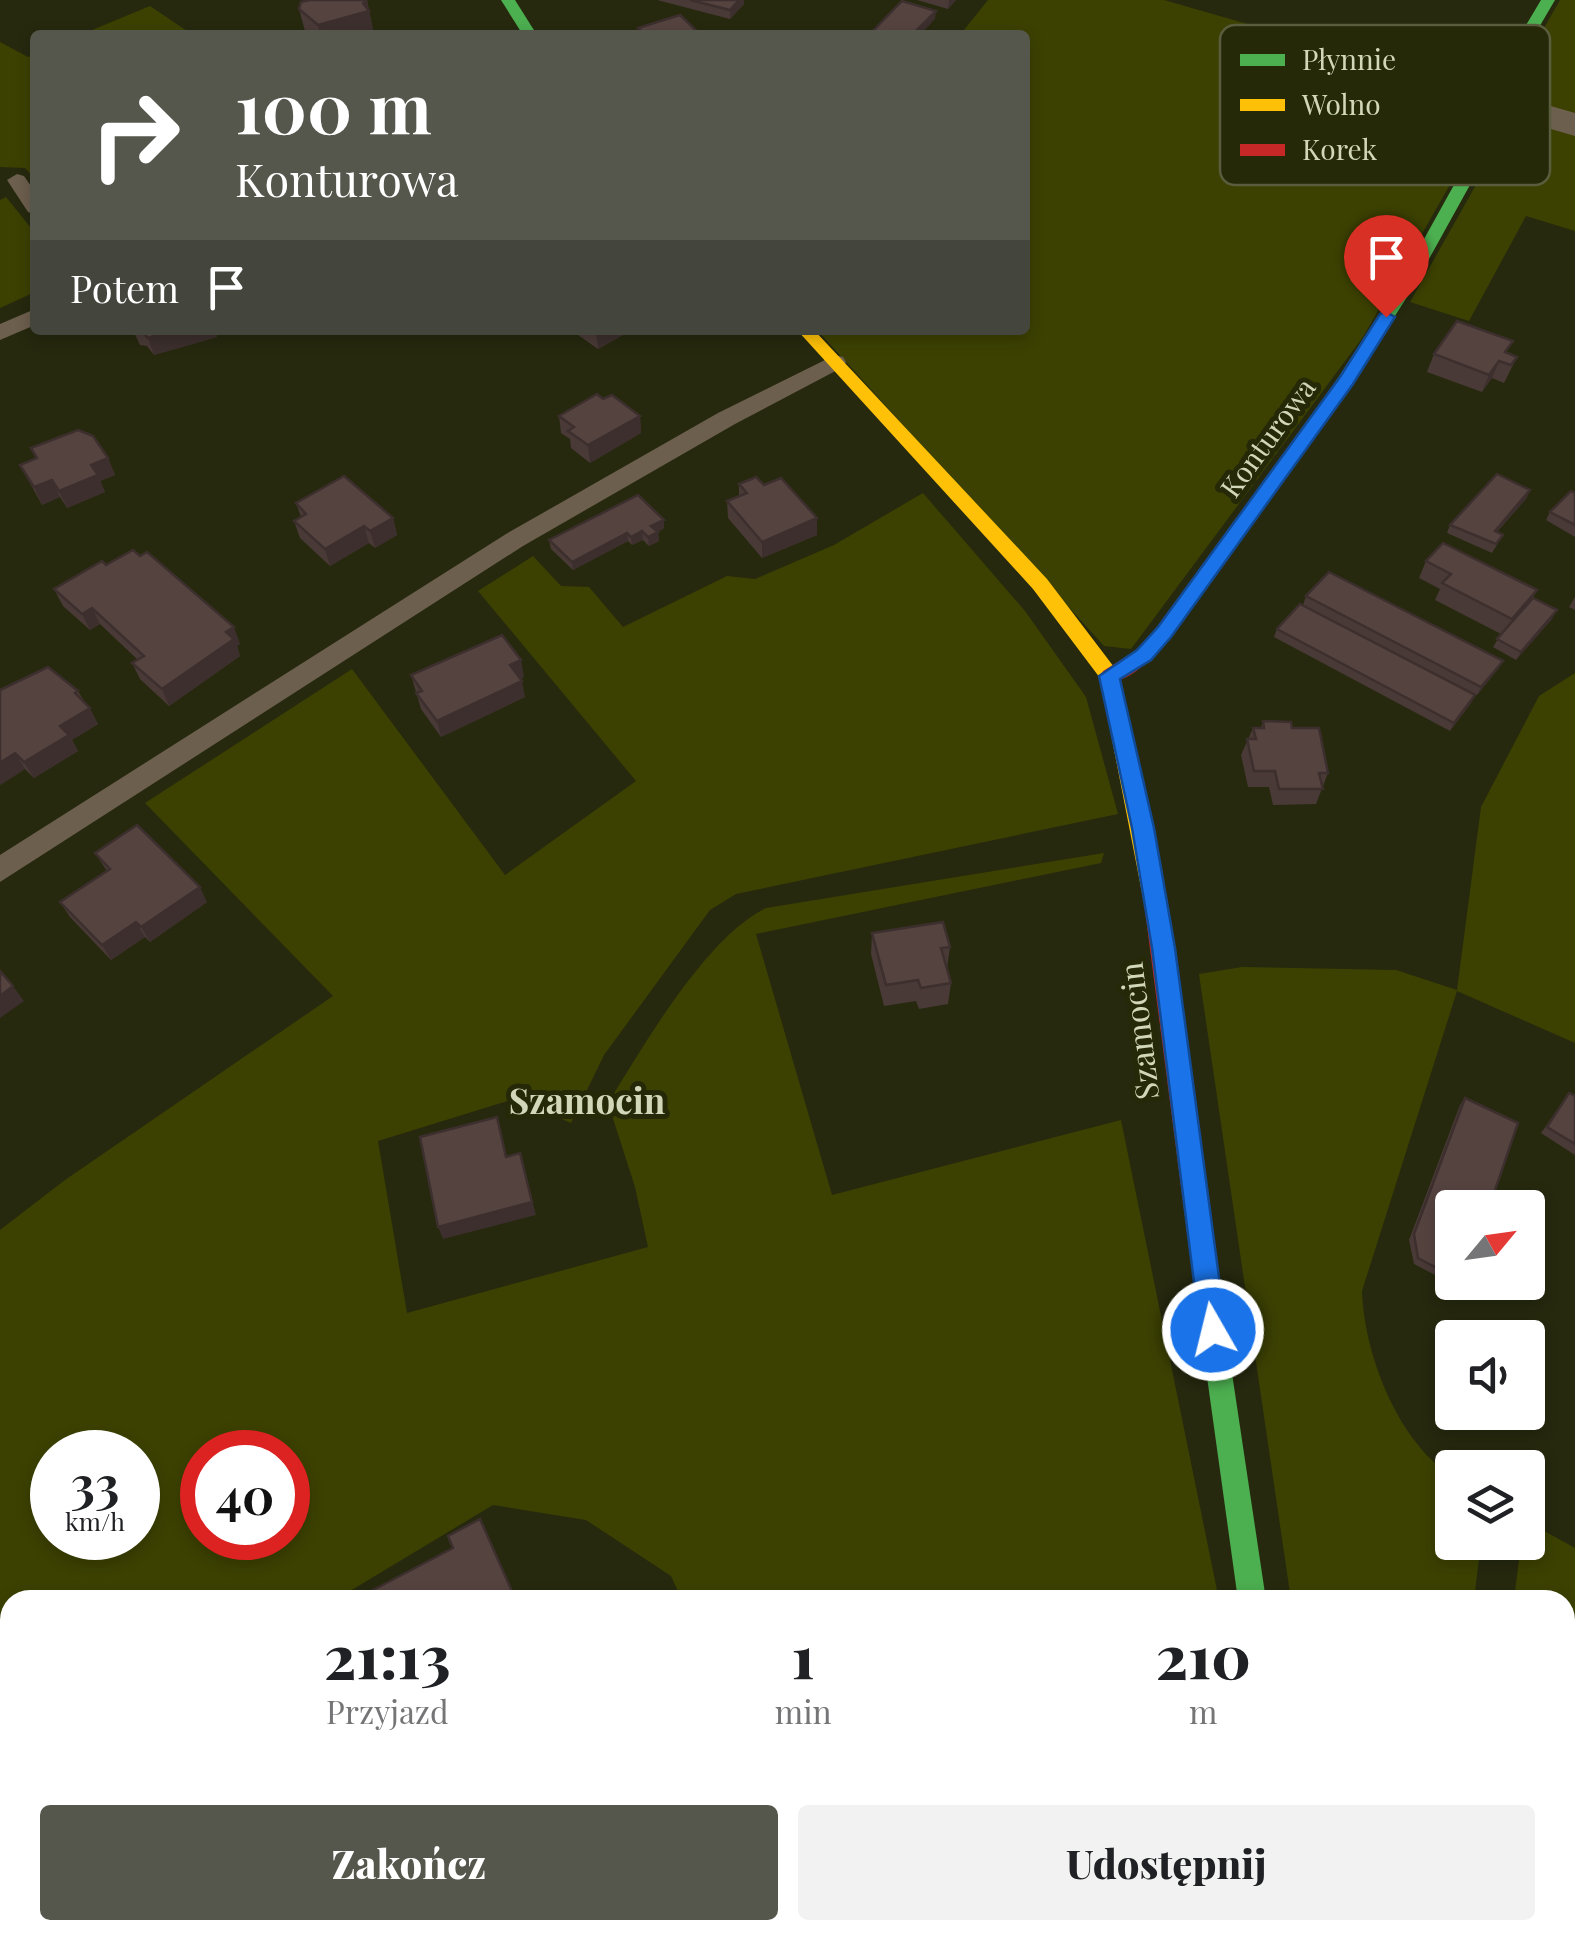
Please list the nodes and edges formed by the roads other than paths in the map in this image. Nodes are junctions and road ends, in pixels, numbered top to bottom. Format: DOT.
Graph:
graph roads {
  1 [pos="508,0"];
  2 [pos="1548,0"];
  3 [pos="1533,25"];
  4 [pos="527,30"];
  5 [pos="1550,117"];
  6 [pos="1575,125"];
  7 [pos="17,180"];
  8 [pos="1462,185"];
  9 [pos="30,200"];
  10 [pos="30,318"];
  11 [pos="0,333"];
  12 [pos="810,335"];
  13 [pos="834,362"];
  14 [pos="1110,676"];
  15 [pos="0,870"];
  16 [pos="1251,1590"];
  1 -- 4 [label="street"];
  2 -- 3 [label="street, Konturowa"];
  5 -- 6 [label="street"];
  7 -- 9 [label="lane"];
  8 -- 14 [label="street, Konturowa"];
  10 -- 11 [label="lane"];
  12 -- 13 [label="street, Szamocin"];
  13 -- 14 [label="street, Szamocin"];
  13 -- 15 [label="lane"];
  14 -- 16 [label="street, Szamocin"];
}
